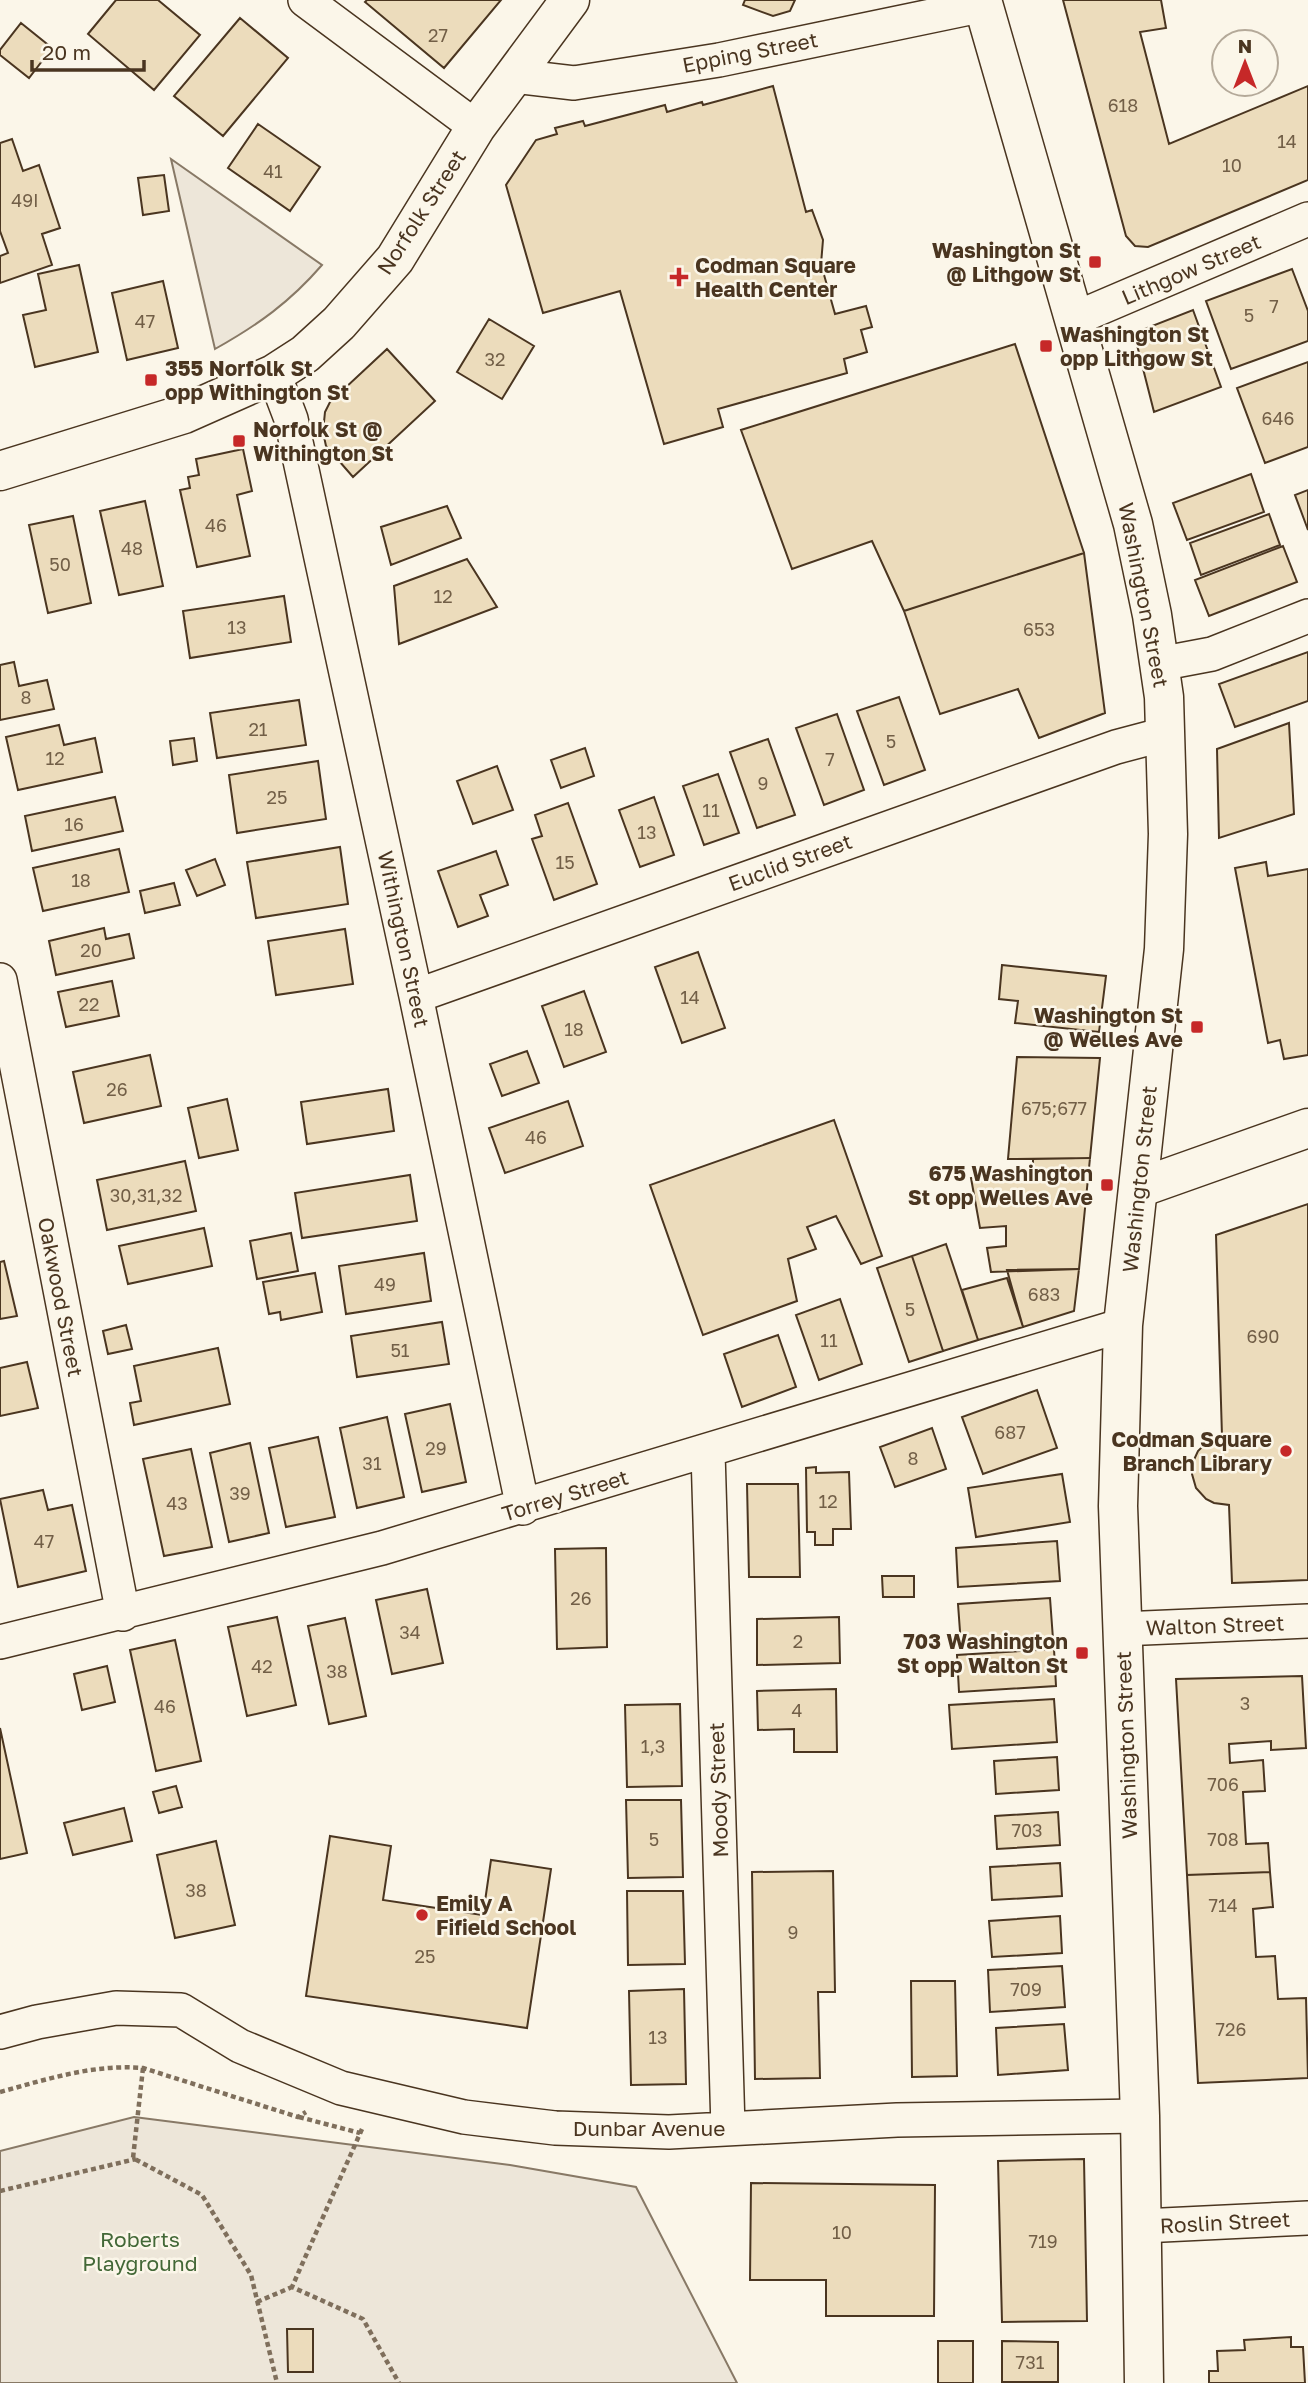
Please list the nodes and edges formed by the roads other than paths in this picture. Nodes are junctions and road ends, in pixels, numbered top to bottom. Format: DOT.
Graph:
graph roads {
  1 [pos="305,0"];
  2 [pos="570,0"];
  3 [pos="983,2"];
  4 [pos="514,76"];
  5 [pos="476,127"];
  6 [pos="1308,219"];
  7 [pos="1074,319"];
  8 [pos="274,374"];
  9 [pos="0,471"];
  10 [pos="1308,616"];
  11 [pos="1159,664"];
  12 [pos="1165,734"];
  13 [pos="0,980"];
  14 [pos="416,996"];
  15 [pos="1308,1128"];
  16 [pos="1139,1188"];
  17 [pos="1124,1325"];
  18 [pos="708,1452"];
  19 [pos="523,1508"];
  20 [pos="123,1614"];
  21 [pos="1308,1621"];
  22 [pos="1121,1629"];
  23 [pos="0,1642"];
  24 [pos="0,2032"];
  25 [pos="1140,2116"];
  26 [pos="728,2129"];
  27 [pos="1308,2218"];
  28 [pos="1142,2226"];
  29 [pos="1144,2383"];
  1 -- 5 [label="street"];
  2 -- 4 [label="main road, Norfolk Street"];
  3 -- 4 [label="street, Epping Street"];
  3 -- 7 [label="main road, Washington Street"];
  4 -- 5 [label="main road, Norfolk Street"];
  5 -- 8 [label="main road, Norfolk Street"];
  6 -- 7 [label="street, Lithgow Street"];
  7 -- 11 [label="main road, Washington Street"];
  8 -- 9 [label="main road, Norfolk Street"];
  8 -- 14 [label="street, Withington Street"];
  10 -- 11 [label="street"];
  11 -- 12 [label="main road, Washington Street"];
  12 -- 14 [label="street, Euclid Street"];
  12 -- 16 [label="main road, Washington Street"];
  13 -- 20 [label="street, Oakwood Street"];
  14 -- 19 [label="street, Withington Street"];
  15 -- 16 [label="main road"];
  16 -- 17 [label="main road, Washington Street"];
  17 -- 18 [label="street, Torrey Street"];
  17 -- 22 [label="main road, Washington Street"];
  18 -- 19 [label="street, Torrey Street"];
  18 -- 26 [label="street, Moody Street"];
  19 -- 20 [label="street, Torrey Street"];
  20 -- 23 [label="street, Torrey Street"];
  21 -- 22 [label="street, Walton Street"];
  22 -- 25 [label="main road, Washington Street"];
  24 -- 26 [label="street, Dunbar Avenue"];
  25 -- 26 [label="street, Dunbar Avenue"];
  25 -- 28 [label="main road, Washington Street"];
  27 -- 28 [label="street, Roslin Street"];
  28 -- 29 [label="main road, Washington Street"];
}
